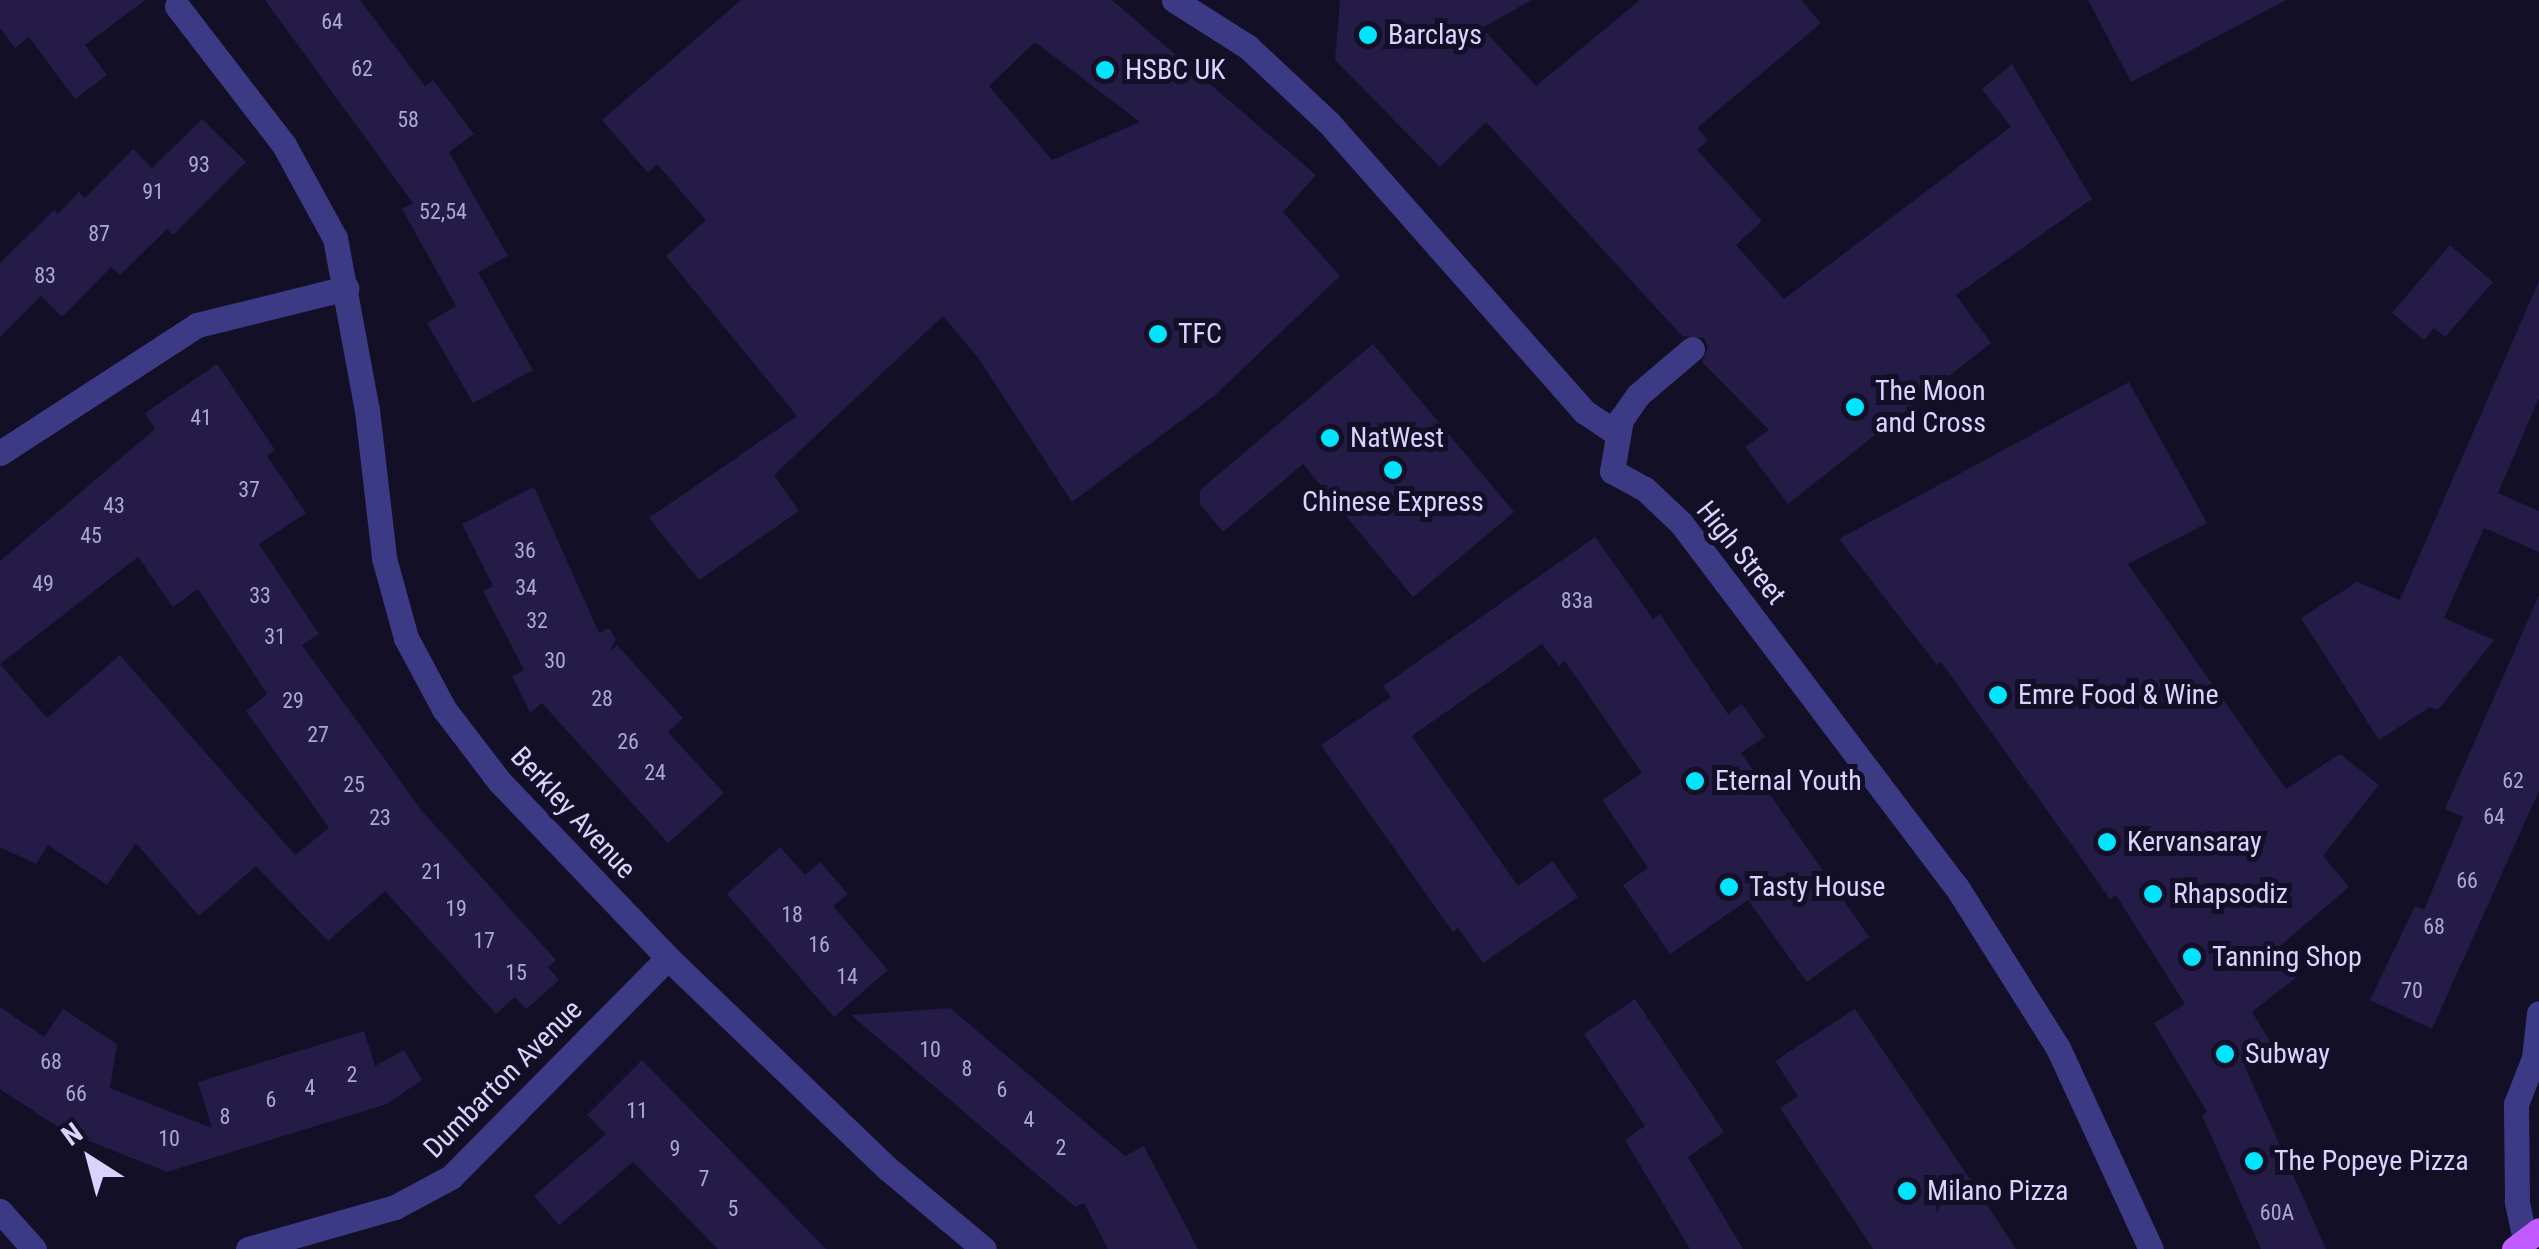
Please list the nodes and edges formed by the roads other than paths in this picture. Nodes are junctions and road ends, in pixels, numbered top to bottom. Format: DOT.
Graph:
graph roads {
  1 [pos="1174,0"];
  2 [pos="177,6"];
  3 [pos="346,288"];
  4 [pos="1692,350"];
  5 [pos="1615,432"];
  6 [pos="0,454"];
  7 [pos="668,958"];
  8 [pos="2539,1013"];
  9 [pos="2537,1060"];
  10 [pos="0,1211"];
  11 [pos="2526,1240"];
  12 [pos="34,1249"];
  13 [pos="248,1249"];
  14 [pos="984,1249"];
  15 [pos="2151,1249"];
  1 -- 5 [label="street"];
  2 -- 3 [label="street, Berkley Avenue"];
  3 -- 6 [label="street"];
  3 -- 7 [label="street, Berkley Avenue"];
  4 -- 5 [label="street"];
  5 -- 15 [label="street, High Street"];
  7 -- 13 [label="street, Dumbarton Avenue"];
  7 -- 14 [label="street, Berkley Avenue"];
  8 -- 9 [label="street"];
  9 -- 11 [label="street"];
  10 -- 12 [label="street"];
}
